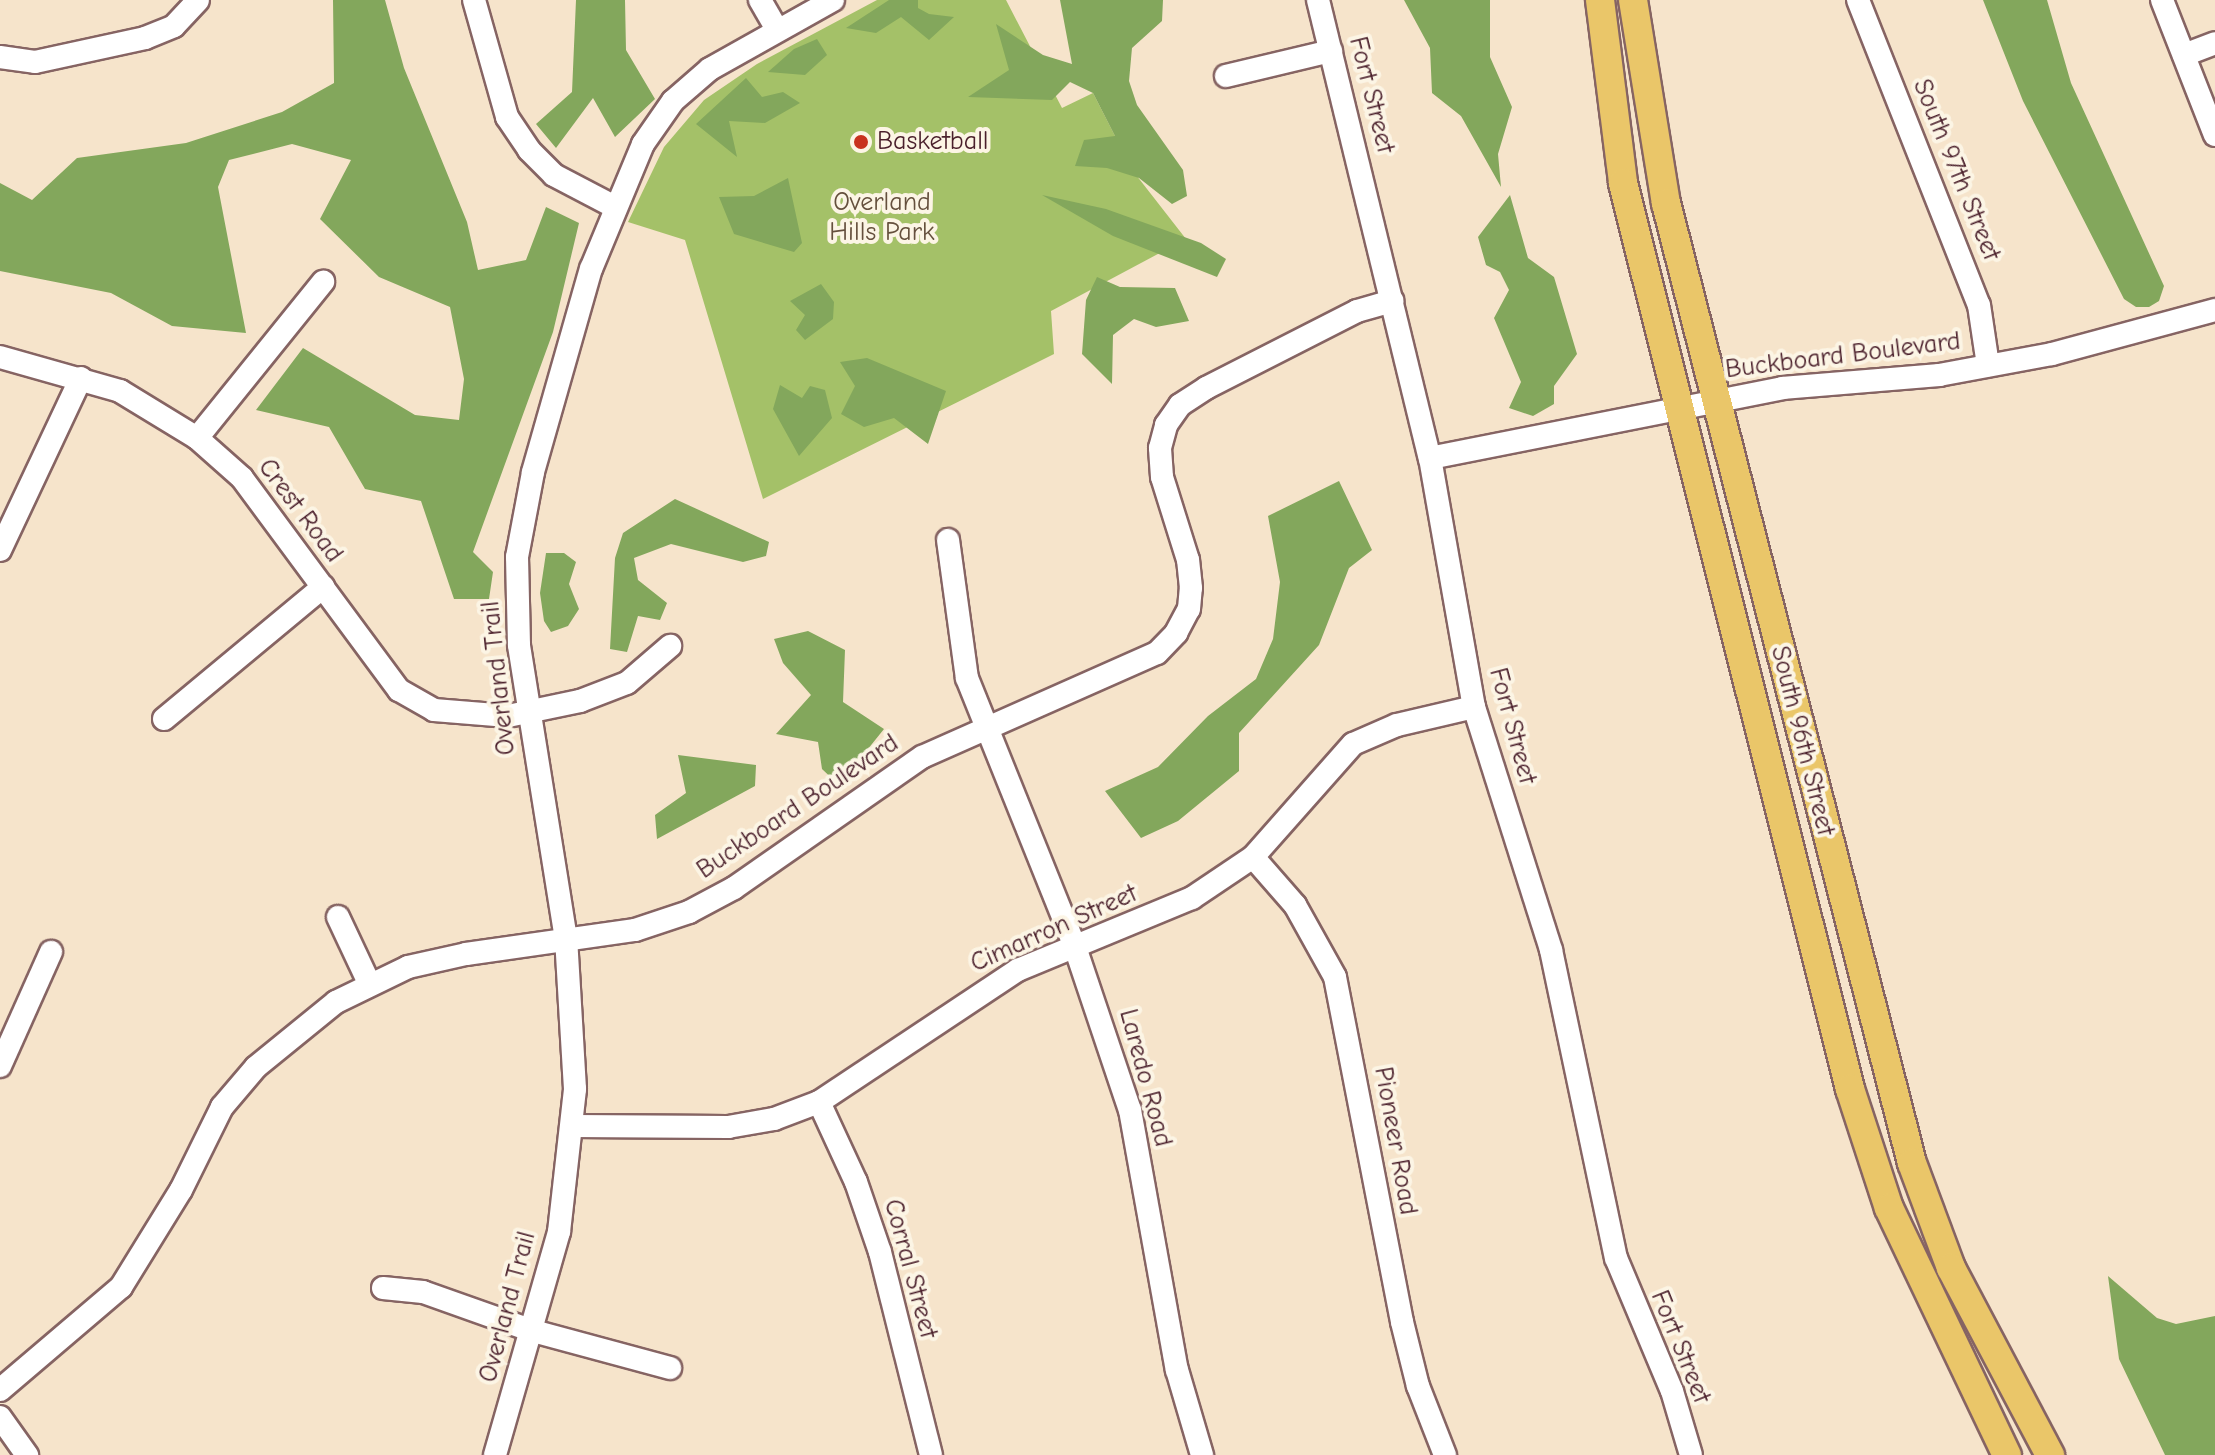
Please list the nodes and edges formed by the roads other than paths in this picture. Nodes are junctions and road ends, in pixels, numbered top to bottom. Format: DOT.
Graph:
graph roads {
  1 [pos="474,0"];
  2 [pos="760,0"];
  3 [pos="833,0"];
  4 [pos="1318,0"];
  5 [pos="1600,0"];
  6 [pos="1633,0"];
  7 [pos="1858,0"];
  8 [pos="2162,0"];
  9 [pos="197,2"];
  10 [pos="776,28"];
  11 [pos="2215,43"];
  12 [pos="1331,51"];
  13 [pos="2184,55"];
  14 [pos="0,57"];
  15 [pos="1226,76"];
  16 [pos="2215,135"];
  17 [pos="613,206"];
  18 [pos="323,282"];
  19 [pos="1393,301"];
  20 [pos="2215,310"];
  21 [pos="0,357"];
  22 [pos="1988,365"];
  23 [pos="81,378"];
  24 [pos="1718,400"];
  25 [pos="1679,409"];
  26 [pos="197,438"];
  27 [pos="1430,458"];
  28 [pos="948,540"];
  29 [pos="0,550"];
  30 [pos="323,587"];
  31 [pos="670,646"];
  32 [pos="1474,707"];
  33 [pos="529,714"];
  34 [pos="164,719"];
  35 [pos="986,730"];
  36 [pos="1253,857"];
  37 [pos="338,917"];
  38 [pos="566,939"];
  39 [pos="1075,947"];
  40 [pos="51,952"];
  41 [pos="369,983"];
  42 [pos="0,1066"];
  43 [pos="819,1102"];
  44 [pos="573,1126"];
  45 [pos="383,1288"];
  46 [pos="533,1331"];
  47 [pos="670,1368"];
  48 [pos="0,1390"];
  49 [pos="0,1417"];
  50 [pos="27,1455"];
  51 [pos="495,1455"];
  52 [pos="931,1455"];
  53 [pos="1202,1455"];
  54 [pos="1445,1455"];
  55 [pos="1691,1455"];
  56 [pos="2007,1455"];
  57 [pos="2050,1455"];
  1 -- 17 [label="street"];
  2 -- 10 [label="street"];
  3 -- 10 [label="street, Overland Trail"];
  4 -- 12 [label="street, Fort Street"];
  5 -- 25 [label="main road, South 96th Street"];
  6 -- 24 [label="main road, South 96th Street"];
  7 -- 22 [label="street, South 97th Street"];
  8 -- 13 [label="street"];
  9 -- 14 [label="street"];
  10 -- 17 [label="street, Overland Trail"];
  11 -- 13 [label="street"];
  12 -- 15 [label="street"];
  12 -- 19 [label="street, Fort Street"];
  13 -- 16 [label="street"];
  17 -- 33 [label="street, Overland Trail"];
  18 -- 26 [label="street"];
  19 -- 27 [label="street, Fort Street"];
  19 -- 35 [label="street, Buckboard Boulevard"];
  20 -- 22 [label="street, Buckboard Boulevard"];
  21 -- 23 [label="street, Crest Road"];
  22 -- 24 [label="street, Buckboard Boulevard"];
  23 -- 26 [label="street, Crest Road"];
  23 -- 29 [label="street"];
  24 -- 25 [label="street, Buckboard Boulevard"];
  24 -- 57 [label="main road, South 96th Street"];
  25 -- 27 [label="street, Buckboard Boulevard"];
  25 -- 56 [label="main road, South 96th Street"];
  26 -- 30 [label="street, Crest Road"];
  27 -- 32 [label="street, Fort Street"];
  28 -- 35 [label="street, Laredo Road"];
  30 -- 33 [label="street, Crest Road"];
  30 -- 34 [label="street"];
  31 -- 33 [label="street, Crest Road"];
  32 -- 36 [label="street, Cimarron Street"];
  32 -- 55 [label="street, Fort Street"];
  33 -- 38 [label="street, Overland Trail"];
  35 -- 38 [label="street, Buckboard Boulevard"];
  35 -- 39 [label="street, Laredo Road"];
  36 -- 39 [label="street, Cimarron Street"];
  36 -- 54 [label="street, Pioneer Road"];
  37 -- 41 [label="street"];
  38 -- 41 [label="street, Buckboard Boulevard"];
  38 -- 44 [label="street, Overland Trail"];
  39 -- 43 [label="street, Cimarron Street"];
  39 -- 53 [label="street, Laredo Road"];
  40 -- 42 [label="street"];
  41 -- 48 [label="street, Buckboard Boulevard"];
  43 -- 44 [label="street, Cimarron Street"];
  43 -- 52 [label="street, Corral Street"];
  44 -- 46 [label="street, Overland Trail"];
  45 -- 46 [label="street"];
  46 -- 47 [label="street"];
  46 -- 51 [label="street, Overland Trail"];
  49 -- 50 [label="street"];
}
